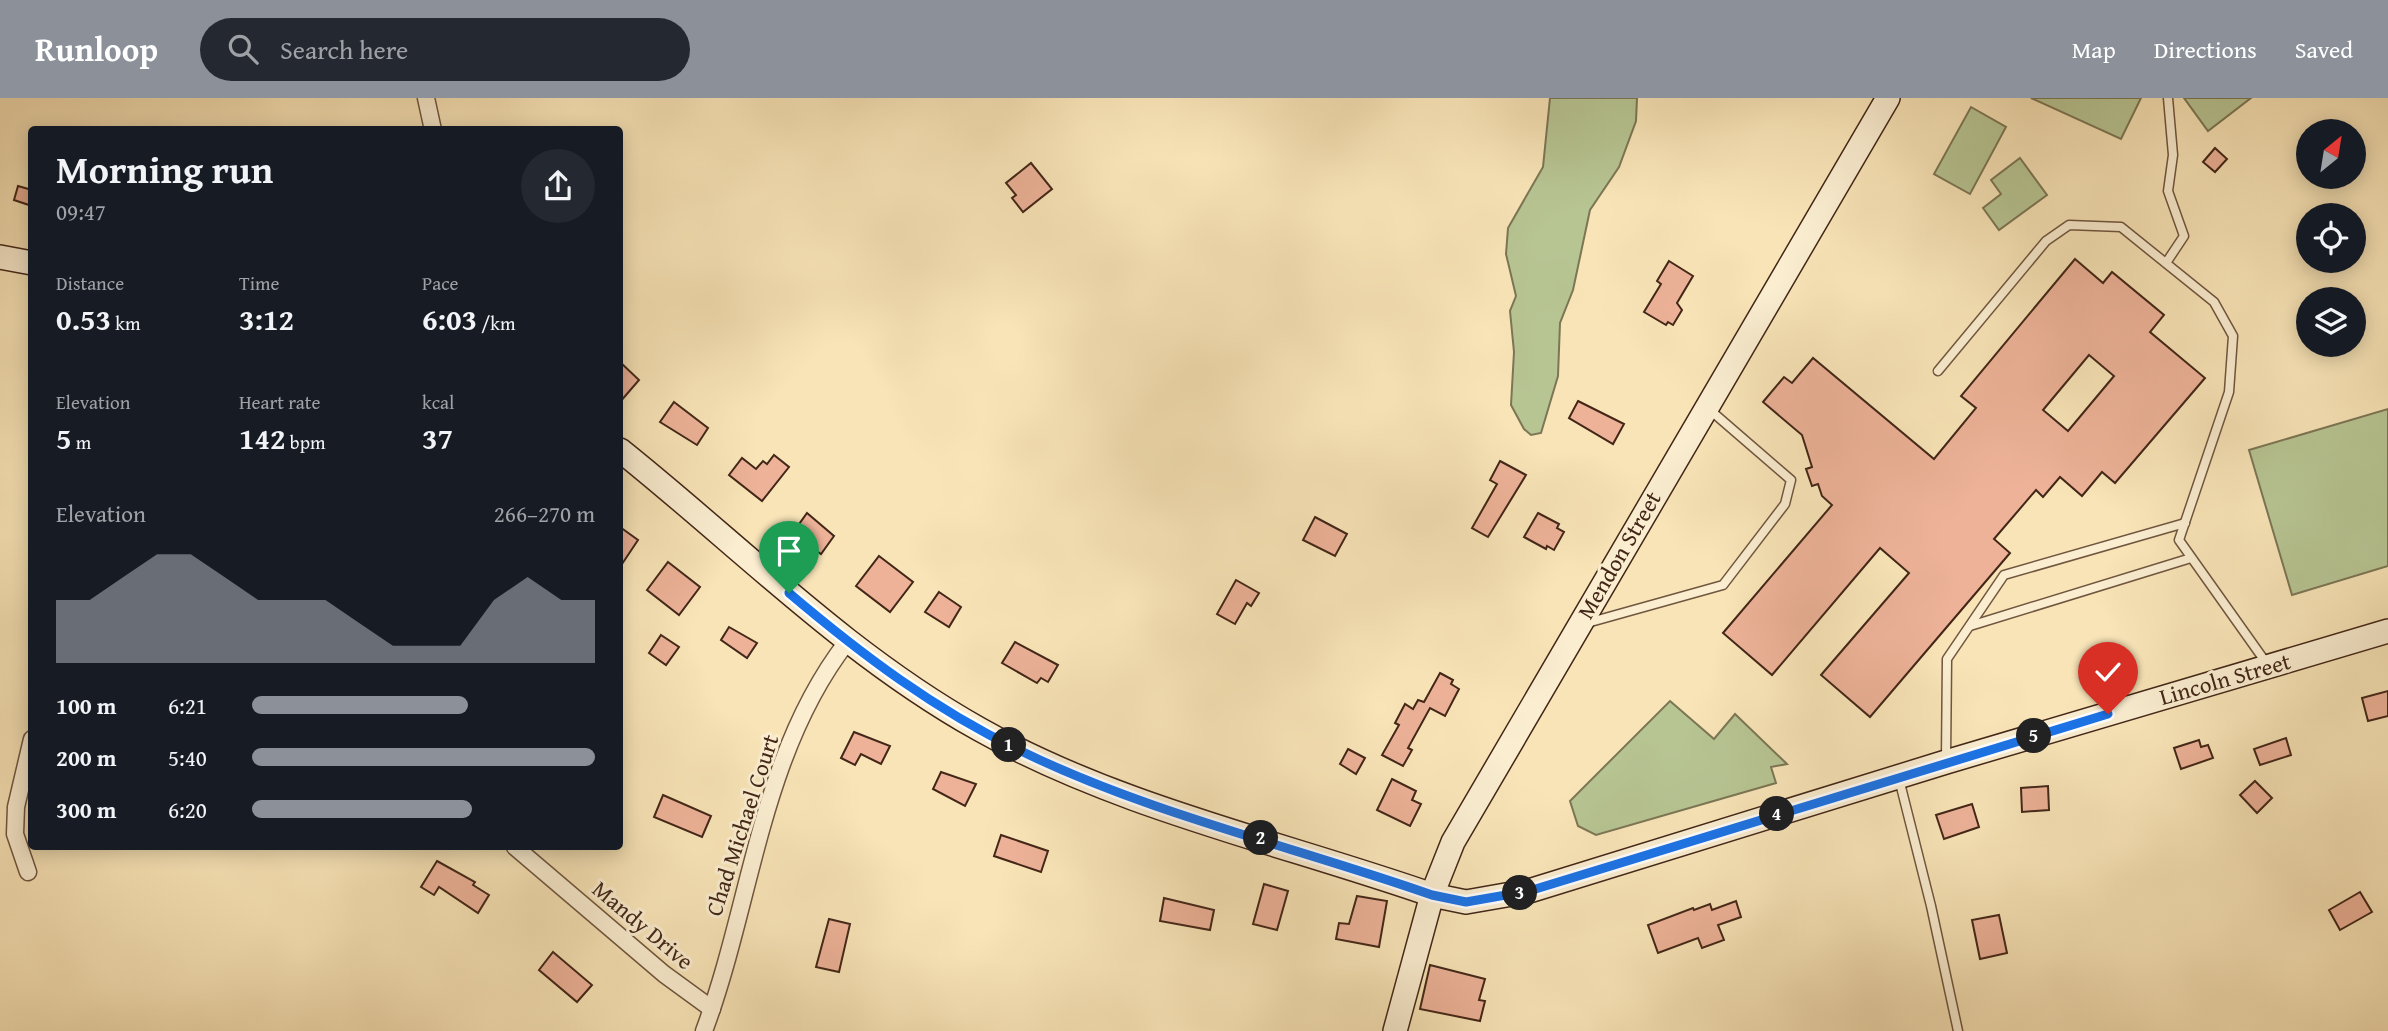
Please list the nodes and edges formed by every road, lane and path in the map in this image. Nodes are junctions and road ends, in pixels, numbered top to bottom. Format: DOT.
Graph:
graph roads {
  1 [pos="426,98"];
  2 [pos="1888,98"];
  3 [pos="2168,98"];
  4 [pos="432,126"];
  5 [pos="0,257"];
  6 [pos="28,262"];
  7 [pos="2166,263"];
  8 [pos="1938,371"];
  9 [pos="1706,407"];
  10 [pos="623,453"];
  11 [pos="2185,523"];
  12 [pos="2191,558"];
  13 [pos="1577,626"];
  14 [pos="1970,626"];
  15 [pos="2388,631"];
  16 [pos="847,642"];
  17 [pos="2269,666"];
  18 [pos="28,756"];
  19 [pos="1946,762"];
  20 [pos="1898,777"];
  21 [pos="519,850"];
  22 [pos="27,872"];
  23 [pos="1432,895"];
  24 [pos="712,1009"];
  25 [pos="704,1031"];
  26 [pos="1395,1031"];
  27 [pos="1958,1031"];
  1 -- 4 [label="street"];
  2 -- 9 [label="main road, Mendon Street"];
  3 -- 7 [label="lane"];
  5 -- 6 [label="main road"];
  7 -- 8 [label="lane"];
  7 -- 11 [label="lane"];
  9 -- 13 [label="main road, Mendon Street"];
  9 -- 13 [label="lane"];
  10 -- 16 [label="main road, Lincoln Street"];
  11 -- 12 [label="lane"];
  11 -- 14 [label="lane"];
  12 -- 14 [label="lane"];
  12 -- 17 [label="lane"];
  13 -- 23 [label="main road, Mendon Street"];
  14 -- 19 [label="lane"];
  15 -- 17 [label="main road, Lincoln Street"];
  16 -- 23 [label="main road, Lincoln Street"];
  16 -- 24 [label="street, Chad Michael Court"];
  17 -- 19 [label="main road, Lincoln Street"];
  18 -- 22 [label="street"];
  19 -- 20 [label="main road, Lincoln Street"];
  20 -- 23 [label="main road, Lincoln Street"];
  20 -- 27 [label="lane"];
  21 -- 24 [label="street, Mandy Drive"];
  23 -- 26 [label="main road, Mendon Street"];
  24 -- 25 [label="street, Chad Michael Court"];
}
